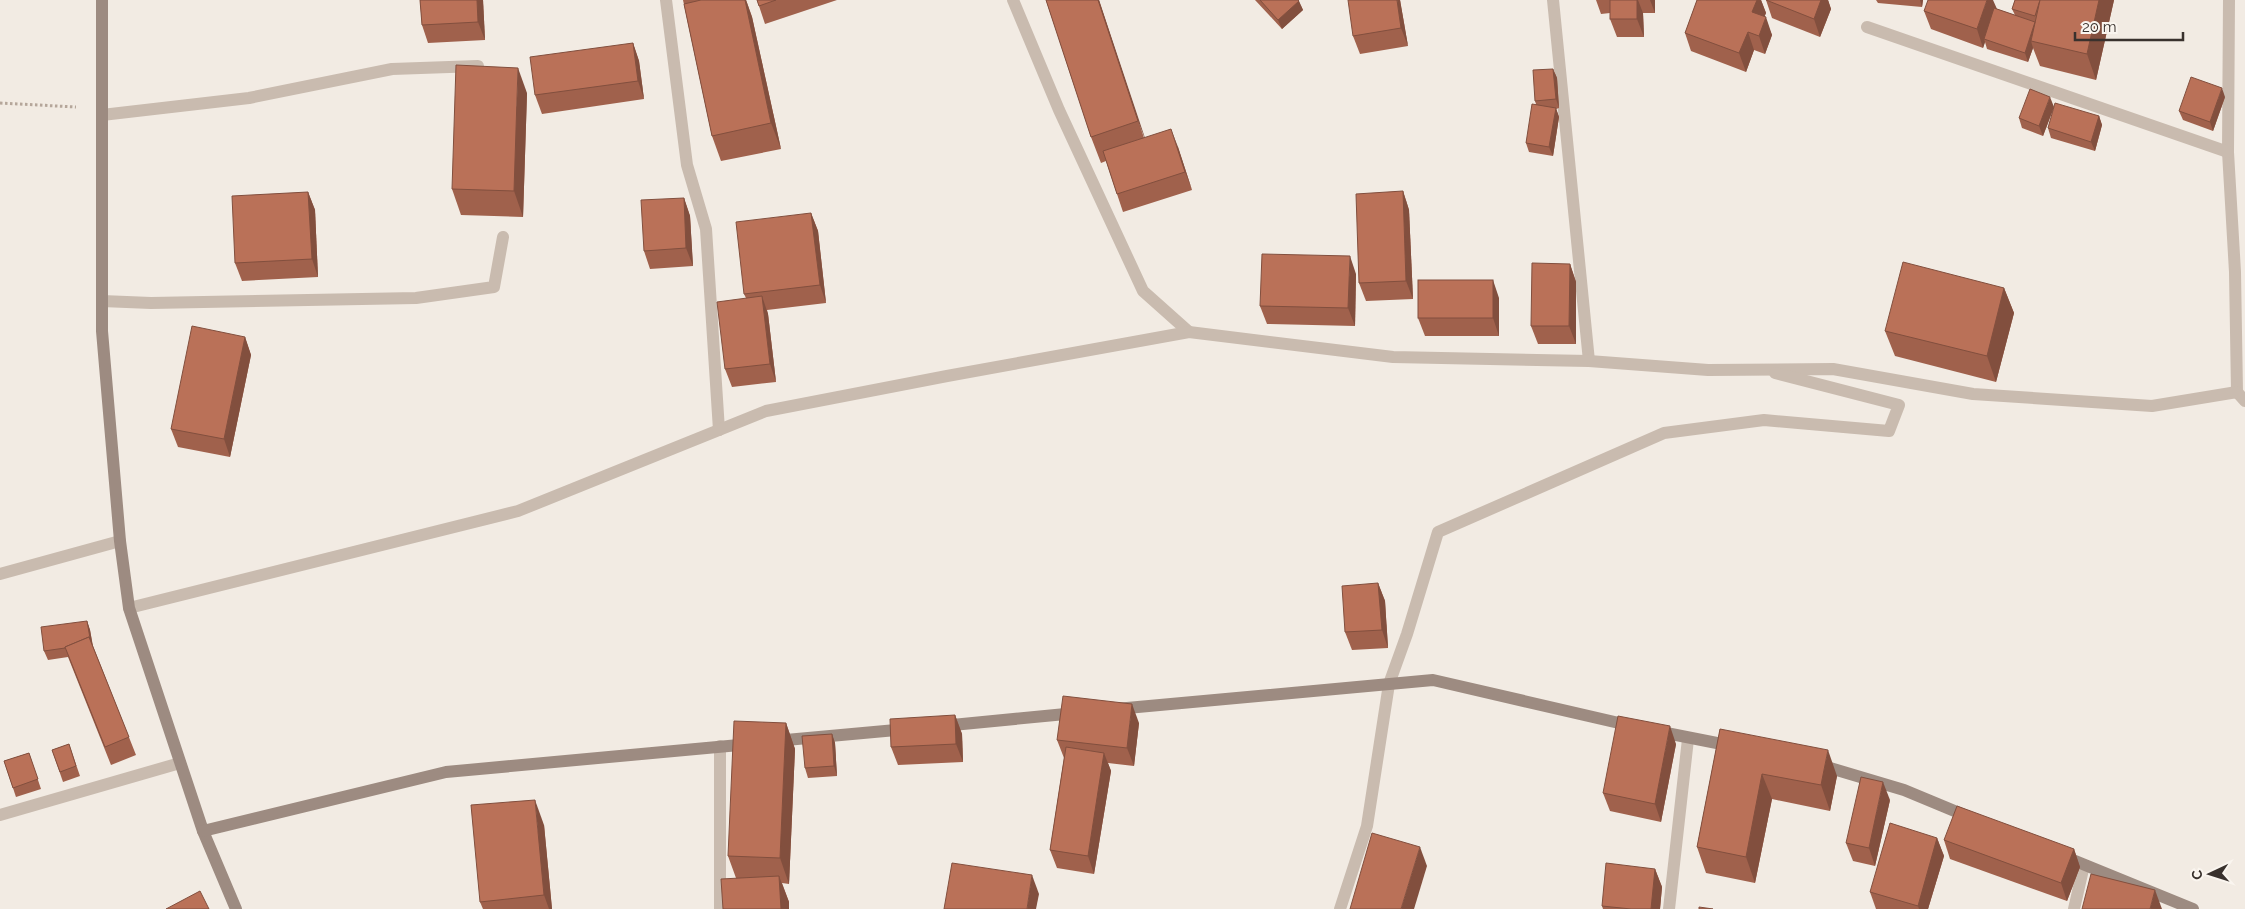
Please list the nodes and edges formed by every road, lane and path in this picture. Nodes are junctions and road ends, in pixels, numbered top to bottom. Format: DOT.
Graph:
graph roads {
  1 [pos="102,0"];
  2 [pos="666,0"];
  3 [pos="1013,0"];
  4 [pos="1553,0"];
  5 [pos="2229,0"];
  6 [pos="1867,27"];
  7 [pos="478,66"];
  8 [pos="0,102"];
  9 [pos="102,111"];
  10 [pos="2228,152"];
  11 [pos="503,237"];
  12 [pos="2240,273"];
  13 [pos="102,301"];
  14 [pos="1189,332"];
  15 [pos="1589,361"];
  16 [pos="1758,369"];
  17 [pos="2241,397"];
  18 [pos="718,430"];
  19 [pos="120,541"];
  20 [pos="0,574"];
  21 [pos="130,608"];
  22 [pos="1389,684"];
  23 [pos="1688,739"];
  24 [pos="720,746"];
  25 [pos="1746,749"];
  26 [pos="1812,762"];
  27 [pos="180,763"];
  28 [pos="0,815"];
  29 [pos="1985,824"];
  30 [pos="203,831"];
  31 [pos="2048,850"];
  32 [pos="2084,864"];
  33 [pos="236,909"];
  34 [pos="720,909"];
  35 [pos="1340,909"];
  36 [pos="1668,909"];
  37 [pos="2074,909"];
  38 [pos="2193,909"];
  1 -- 9 [label="street"];
  2 -- 18 [label="street"];
  3 -- 14 [label="street"];
  4 -- 15 [label="street"];
  5 -- 10 [label="street"];
  6 -- 10 [label="street"];
  7 -- 9 [label="street"];
  8 -- 9 [label="path"];
  9 -- 13 [label="street"];
  10 -- 12 [label="street"];
  11 -- 13 [label="street"];
  12 -- 17 [label="street"];
  13 -- 19 [label="street"];
  14 -- 15 [label="street"];
  14 -- 18 [label="street"];
  15 -- 16 [label="street"];
  16 -- 17 [label="street"];
  16 -- 22 [label="street"];
  18 -- 21 [label="street"];
  19 -- 20 [label="street"];
  19 -- 21 [label="street"];
  21 -- 27 [label="street"];
  22 -- 23 [label="street"];
  22 -- 24 [label="street"];
  22 -- 35 [label="street"];
  23 -- 25 [label="street"];
  23 -- 36 [label="street"];
  24 -- 30 [label="street"];
  24 -- 34 [label="street"];
  26 -- 29 [label="street"];
  27 -- 28 [label="street"];
  27 -- 30 [label="street"];
  30 -- 33 [label="street"];
  31 -- 32 [label="street"];
  32 -- 37 [label="street"];
  32 -- 38 [label="street"];
}
